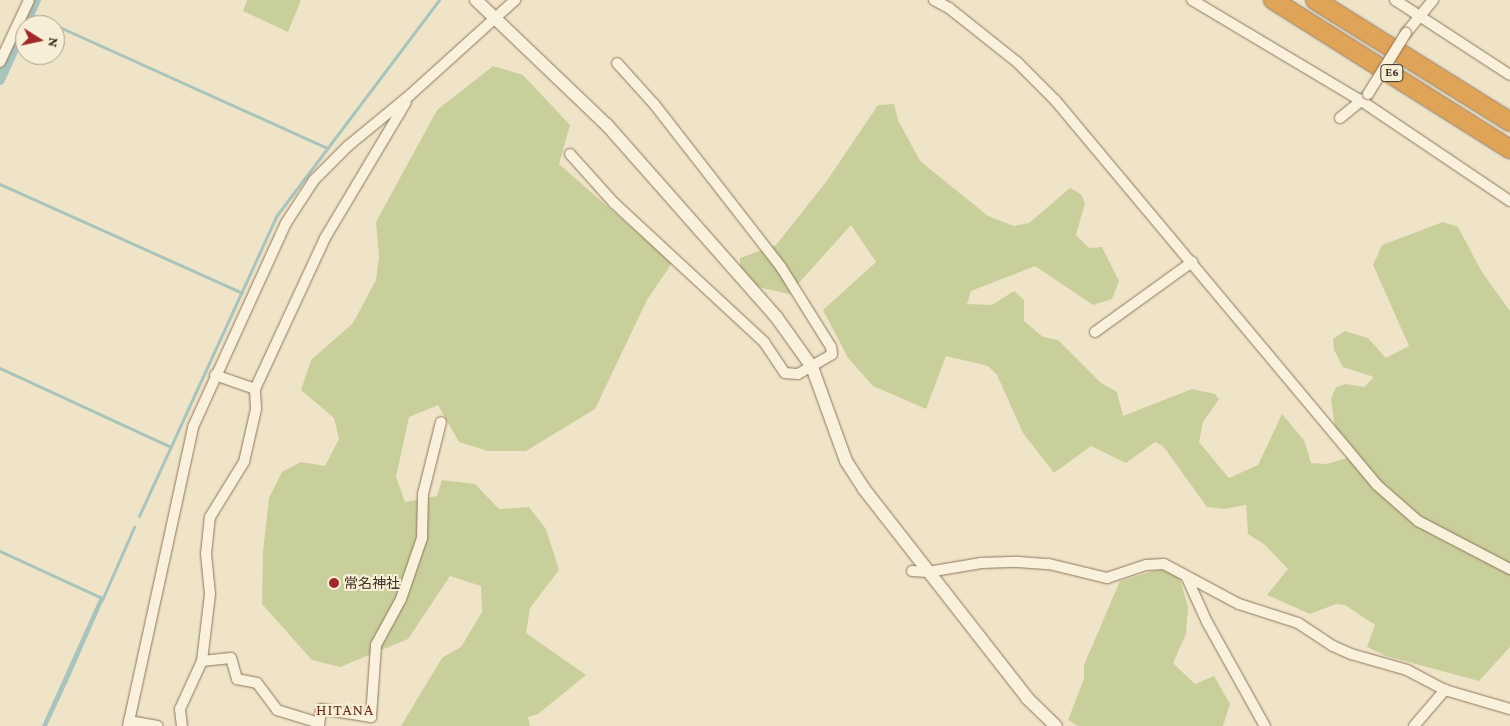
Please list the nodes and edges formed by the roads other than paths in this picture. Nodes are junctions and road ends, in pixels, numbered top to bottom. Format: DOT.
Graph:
graph roads {
  1 [pos="29,0"];
  2 [pos="476,0"];
  3 [pos="515,0"];
  4 [pos="934,0"];
  5 [pos="1192,0"];
  6 [pos="1273,0"];
  7 [pos="1315,0"];
  8 [pos="1395,0"];
  9 [pos="1433,0"];
  10 [pos="1420,16"];
  11 [pos="496,18"];
  12 [pos="0,62"];
  13 [pos="618,63"];
  14 [pos="1510,75"];
  15 [pos="410,95"];
  16 [pos="1366,98"];
  17 [pos="1340,118"];
  18 [pos="1510,122"];
  19 [pos="1510,149"];
  20 [pos="570,154"];
  21 [pos="1510,201"];
  22 [pos="1192,262"];
  23 [pos="1096,332"];
  24 [pos="812,367"];
  25 [pos="215,375"];
  26 [pos="255,389"];
  27 [pos="441,422"];
  28 [pos="1510,569"];
  29 [pos="912,571"];
  30 [pos="928,572"];
  31 [pos="1187,578"];
  32 [pos="202,661"];
  33 [pos="1445,690"];
  34 [pos="1510,709"];
  35 [pos="128,724"];
  36 [pos="319,725"];
  37 [pos="158,726"];
  38 [pos="182,726"];
  39 [pos="1056,726"];
  40 [pos="1265,726"];
  41 [pos="1414,726"];
  1 -- 12 [label="street"];
  2 -- 11 [label="street"];
  3 -- 11 [label="street"];
  4 -- 22 [label="street"];
  5 -- 16 [label="street"];
  6 -- 19 [label="highway, E6"];
  7 -- 18 [label="highway, E6"];
  8 -- 10 [label="street"];
  9 -- 10 [label="street"];
  10 -- 14 [label="street"];
  10 -- 16 [label="street, bridge"];
  11 -- 15 [label="street"];
  11 -- 24 [label="street"];
  13 -- 24 [label="street"];
  15 -- 25 [label="street"];
  15 -- 26 [label="street"];
  16 -- 17 [label="street"];
  16 -- 21 [label="street"];
  20 -- 24 [label="street"];
  22 -- 23 [label="street"];
  22 -- 28 [label="street"];
  24 -- 30 [label="street"];
  25 -- 26 [label="street"];
  25 -- 35 [label="street"];
  26 -- 32 [label="street"];
  27 -- 36 [label="street"];
  29 -- 30 [label="street"];
  30 -- 31 [label="street"];
  30 -- 39 [label="street"];
  31 -- 33 [label="street"];
  31 -- 40 [label="street"];
  32 -- 36 [label="street"];
  32 -- 38 [label="street"];
  33 -- 34 [label="street"];
  33 -- 41 [label="street"];
  35 -- 37 [label="street"];
}
